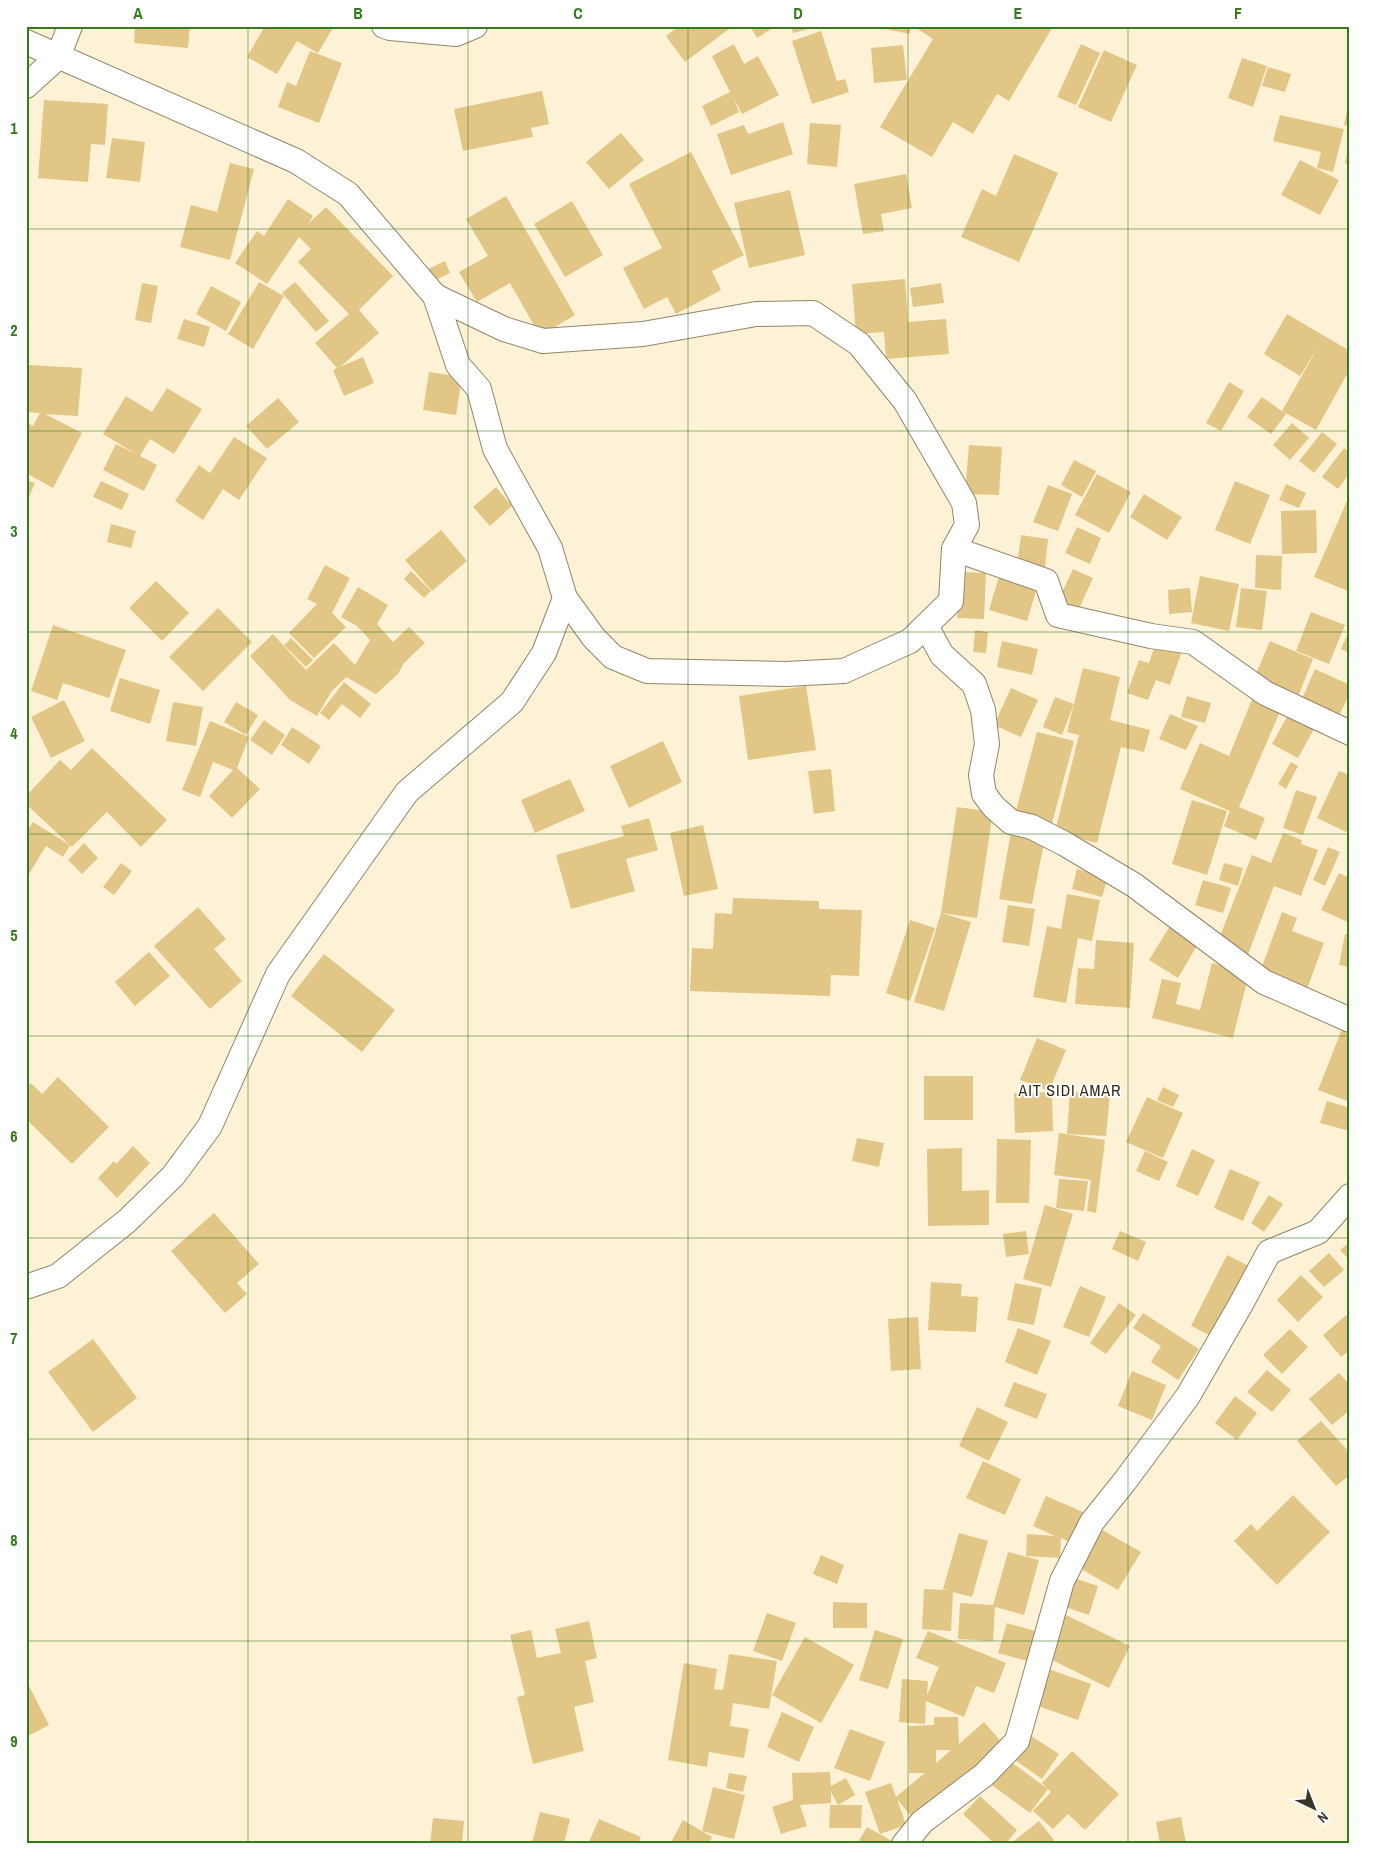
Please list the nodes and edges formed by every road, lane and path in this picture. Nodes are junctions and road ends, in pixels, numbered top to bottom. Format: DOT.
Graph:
graph roads {
  1 [pos="70,26"];
  2 [pos="384,26"];
  3 [pos="476,26"];
  4 [pos="26,42"];
  5 [pos="58,57"];
  6 [pos="26,86"];
  7 [pos="435,296"];
  8 [pos="954,548"];
  9 [pos="565,598"];
  10 [pos="926,626"];
  11 [pos="1350,732"];
  12 [pos="1350,1020"];
  13 [pos="1350,1196"];
  14 [pos="26,1287"];
  15 [pos="904,1844"];
  1 -- 5 [label="street"];
  2 -- 3 [label="street"];
  4 -- 5 [label="street"];
  5 -- 6 [label="street"];
  5 -- 7 [label="street"];
  7 -- 8 [label="street"];
  7 -- 9 [label="street"];
  8 -- 10 [label="street"];
  8 -- 11 [label="street"];
  9 -- 10 [label="street"];
  9 -- 14 [label="street"];
  10 -- 12 [label="street"];
  13 -- 15 [label="street"];
}
